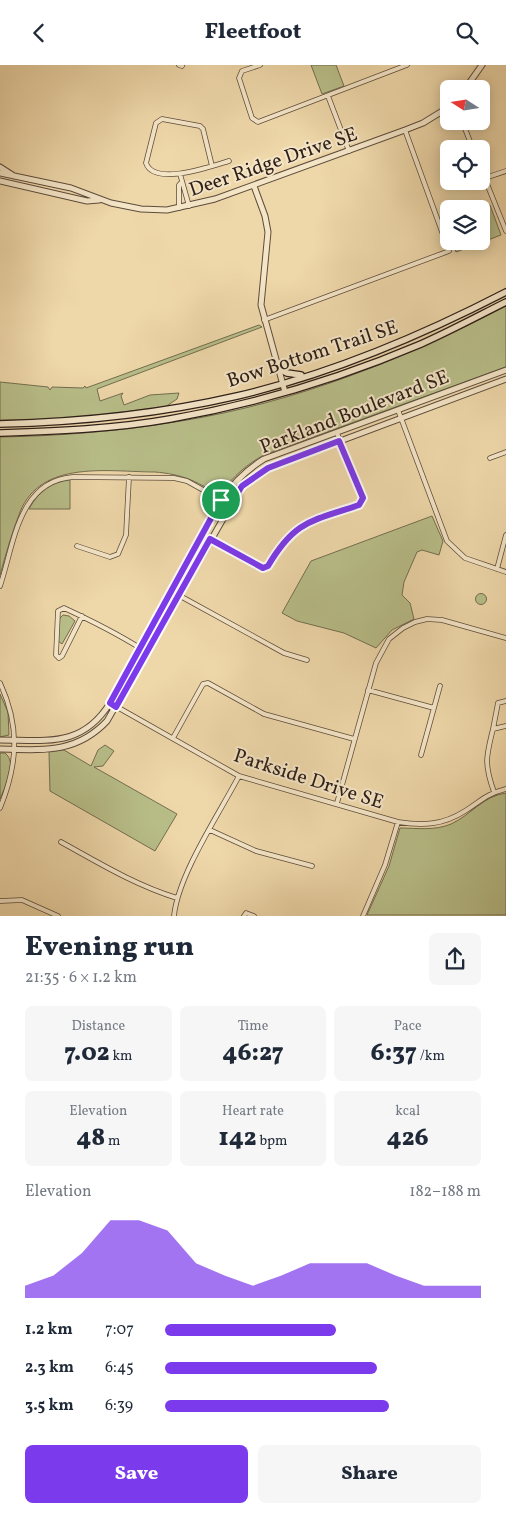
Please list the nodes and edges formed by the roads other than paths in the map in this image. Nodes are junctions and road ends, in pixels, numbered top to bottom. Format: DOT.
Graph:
graph roads {
  1 [pos="260,65"];
  2 [pos="407,65"];
  3 [pos="482,65"];
  4 [pos="471,80"];
  5 [pos="328,96"];
  6 [pos="440,113"];
  7 [pos="405,130"];
  8 [pos="349,151"];
  9 [pos="229,161"];
  10 [pos="212,166"];
  11 [pos="0,167"];
  12 [pos="506,171"];
  13 [pos="0,173"];
  14 [pos="180,175"];
  15 [pos="14,176"];
  16 [pos="490,177"];
  17 [pos="0,181"];
  18 [pos="181,183"];
  19 [pos="254,186"];
  20 [pos="489,190"];
  21 [pos="100,200"];
  22 [pos="189,206"];
  23 [pos="179,209"];
  24 [pos="506,231"];
  25 [pos="506,292"];
  26 [pos="506,302"];
  27 [pos="264,320"];
  28 [pos="279,369"];
  29 [pos="506,370"];
  30 [pos="306,375"];
  31 [pos="506,379"];
  32 [pos="283,383"];
  33 [pos="285,392"];
  34 [pos="398,410"];
  35 [pos="401,419"];
  36 [pos="0,424"];
  37 [pos="0,433"];
  38 [pos="337,433"];
  39 [pos="339,441"];
  40 [pos="506,452"];
  41 [pos="490,458"];
  42 [pos="129,477"];
  43 [pos="221,500"];
  44 [pos="230,505"];
  45 [pos="201,535"];
  46 [pos="506,535"];
  47 [pos="210,539"];
  48 [pos="77,546"];
  49 [pos="497,569"];
  50 [pos="506,572"];
  51 [pos="0,587"];
  52 [pos="171,591"];
  53 [pos="178,595"];
  54 [pos="82,616"];
  55 [pos="506,638"];
  56 [pos="140,648"];
  57 [pos="307,660"];
  58 [pos="0,683"];
  59 [pos="440,686"];
  60 [pos="368,690"];
  61 [pos="506,701"];
  62 [pos="110,703"];
  63 [pos="116,707"];
  64 [pos="434,708"];
  65 [pos="91,726"];
  66 [pos="506,726"];
  67 [pos="493,729"];
  68 [pos="96,733"];
  69 [pos="173,738"];
  70 [pos="354,739"];
  71 [pos="0,740"];
  72 [pos="14,740"];
  73 [pos="0,749"];
  74 [pos="14,749"];
  75 [pos="420,755"];
  76 [pos="239,776"];
  77 [pos="506,789"];
  78 [pos="494,792"];
  79 [pos="337,803"];
  80 [pos="0,807"];
  81 [pos="398,822"];
  82 [pos="210,830"];
  83 [pos="61,842"];
  84 [pos="312,866"];
  85 [pos="176,898"];
  86 [pos="0,901"];
  87 [pos="58,915"];
  88 [pos="174,915"];
  89 [pos="244,915"];
  90 [pos="254,915"];
  91 [pos="363,915"];
  1 -- 5 [label="street"];
  2 -- 5 [label="street"];
  3 -- 4 [label="street"];
  5 -- 8 [label="street"];
  6 -- 7 [label="street, Deer Ridge Drive SE"];
  7 -- 8 [label="street, Deer Ridge Drive SE"];
  7 -- 27 [label="street"];
  8 -- 19 [label="street, Deer Ridge Drive SE"];
  9 -- 10 [label="street"];
  10 -- 14 [label="street"];
  10 -- 14 [label="street"];
  11 -- 15 [label="street"];
  12 -- 16 [label="street"];
  13 -- 15 [label="street, Deer Ridge Drive SE"];
  14 -- 18 [label="street"];
  15 -- 21 [label="street, Deer Ridge Drive SE"];
  17 -- 21 [label="street, Deer Ridge Drive SE"];
  18 -- 22 [label="street"];
  18 -- 23 [label="street"];
  19 -- 22 [label="street, Deer Ridge Drive SE"];
  19 -- 27 [label="street"];
  20 -- 24 [label="street"];
  21 -- 23 [label="street, Deer Ridge Drive SE"];
  22 -- 23 [label="street, Deer Ridge Drive SE"];
  25 -- 30 [label="main road, Bow Bottom Trail SE"];
  26 -- 33 [label="main road, Bow Bottom Trail SE"];
  27 -- 28 [label="street"];
  28 -- 30 [label="main road"];
  28 -- 32 [label="street"];
  29 -- 34 [label="street, Parkland Boulevard SE"];
  30 -- 32 [label="main road, Bow Bottom Trail SE"];
  31 -- 35 [label="street, Parkland Boulevard SE"];
  32 -- 33 [label="street"];
  32 -- 36 [label="main road, Bow Bottom Trail SE"];
  33 -- 37 [label="main road, Bow Bottom Trail SE"];
  34 -- 35 [label="street"];
  34 -- 38 [label="street, Parkland Boulevard SE"];
  35 -- 39 [label="street, Parkland Boulevard SE"];
  35 -- 49 [label="street"];
  38 -- 39 [label="street"];
  38 -- 43 [label="street, Parkland Boulevard SE"];
  39 -- 44 [label="street, Parkland Boulevard SE"];
  39 -- 47 [label="street"];
  40 -- 41 [label="street"];
  42 -- 43 [label="street"];
  42 -- 48 [label="street"];
  42 -- 51 [label="street"];
  43 -- 44 [label="street"];
  43 -- 45 [label="street, Parkland Boulevard SE"];
  44 -- 47 [label="street, Parkland Boulevard SE"];
  45 -- 47 [label="street"];
  45 -- 52 [label="street, Parkland Boulevard SE"];
  46 -- 49 [label="street"];
  47 -- 53 [label="street, Parkland Boulevard SE"];
  49 -- 50 [label="street"];
  52 -- 53 [label="street"];
  52 -- 56 [label="street, Parkland Boulevard SE"];
  53 -- 57 [label="street"];
  53 -- 63 [label="street, Parkland Boulevard SE"];
  54 -- 54 [label="street"];
  54 -- 56 [label="street"];
  55 -- 60 [label="street"];
  56 -- 62 [label="street, Parkland Boulevard SE"];
  58 -- 72 [label="street"];
  59 -- 64 [label="street"];
  60 -- 64 [label="street"];
  60 -- 70 [label="street"];
  61 -- 67 [label="street"];
  62 -- 63 [label="street, Parkside Drive SE"];
  62 -- 65 [label="street, Parkland Boulevard SE"];
  63 -- 68 [label="street, Parkland Boulevard SE"];
  63 -- 69 [label="street, Parkside Drive SE"];
  64 -- 75 [label="street"];
  65 -- 68 [label="street"];
  65 -- 72 [label="street, Parkland Boulevard SE"];
  66 -- 67 [label="street"];
  67 -- 78 [label="street"];
  68 -- 74 [label="street, Parkland Boulevard SE"];
  69 -- 70 [label="street"];
  69 -- 76 [label="street, Parkside Drive SE"];
  70 -- 79 [label="street"];
  71 -- 72 [label="street, Parkland Boulevard SE"];
  72 -- 74 [label="street"];
  73 -- 74 [label="street, Parkland Boulevard SE"];
  74 -- 80 [label="street"];
  76 -- 79 [label="street, Parkside Drive SE"];
  76 -- 82 [label="street"];
  77 -- 78 [label="street, Parkside Drive SE"];
  78 -- 81 [label="street, Parkside Drive SE"];
  79 -- 81 [label="street, Parkside Drive SE"];
  81 -- 91 [label="street"];
  82 -- 84 [label="street"];
  82 -- 85 [label="street"];
  83 -- 85 [label="street"];
  85 -- 88 [label="street"];
  86 -- 87 [label="street"];
  89 -- 90 [label="street"];
}
